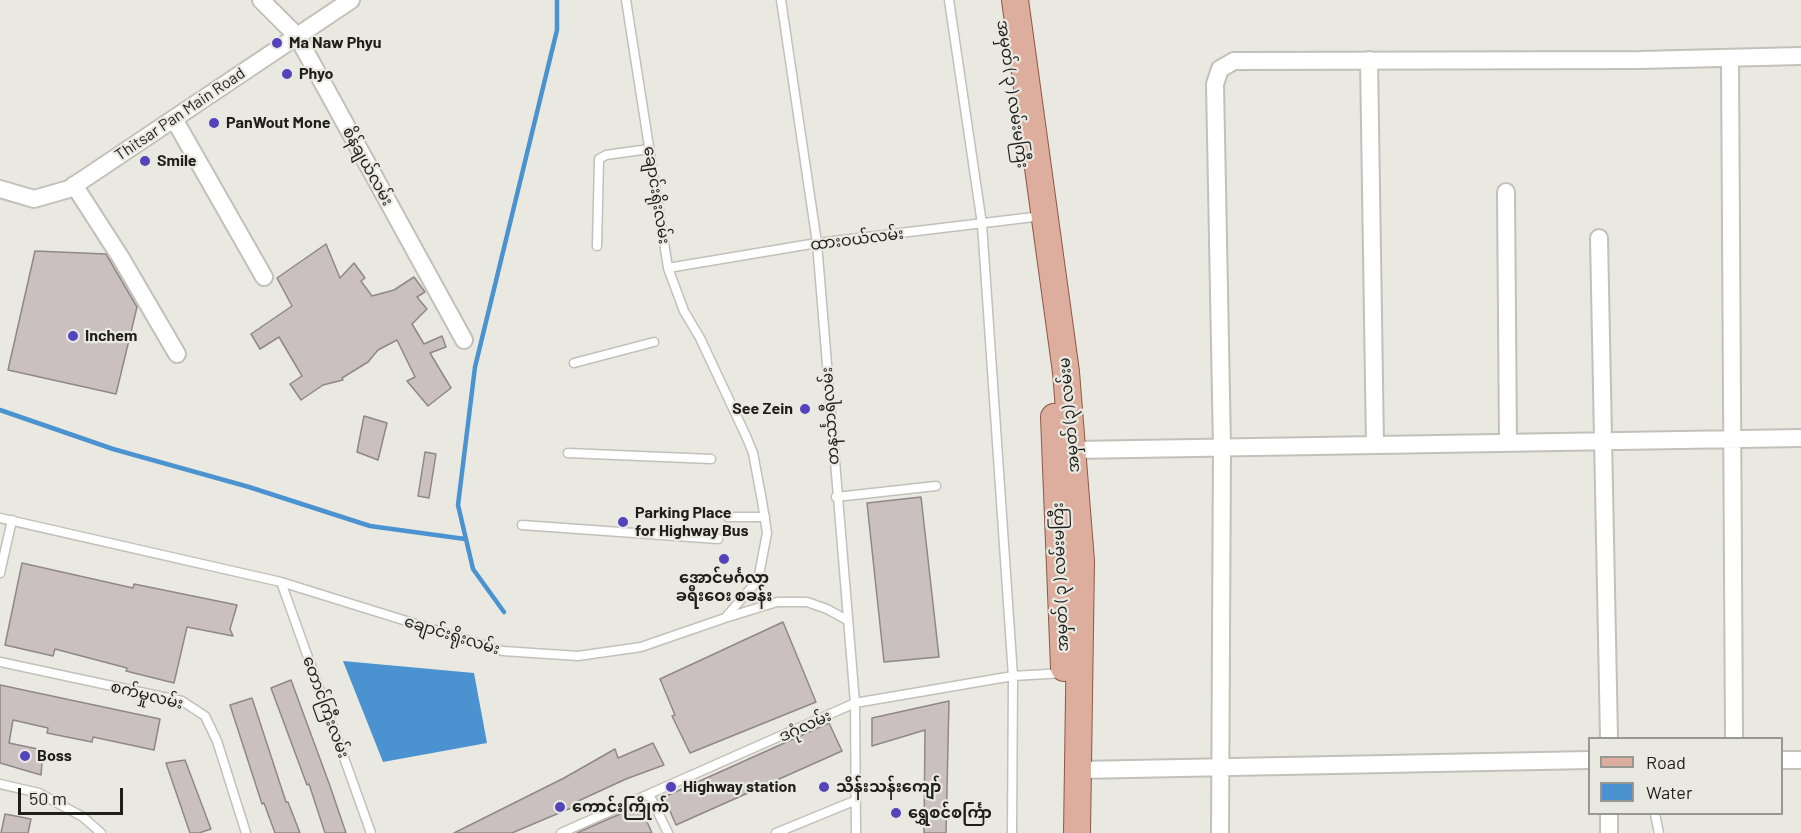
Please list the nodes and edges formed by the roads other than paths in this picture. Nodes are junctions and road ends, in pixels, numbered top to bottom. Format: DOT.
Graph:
graph roads {
  1 [pos="261,0"];
  2 [pos="351,0"];
  3 [pos="626,0"];
  4 [pos="781,0"];
  5 [pos="949,0"];
  6 [pos="999,0"];
  7 [pos="1015,0"];
  8 [pos="297,36"];
  9 [pos="1801,56"];
  10 [pos="1730,58"];
  11 [pos="1370,60"];
  12 [pos="174,119"];
  13 [pos="649,149"];
  14 [pos="74,185"];
  15 [pos="0,189"];
  16 [pos="1506,192"];
  17 [pos="1038,217"];
  18 [pos="982,224"];
  19 [pos="1599,238"];
  20 [pos="817,243"];
  21 [pos="597,246"];
  22 [pos="668,268"];
  23 [pos="264,277"];
  24 [pos="464,340"];
  25 [pos="654,342"];
  26 [pos="177,354"];
  27 [pos="574,363"];
  28 [pos="1801,438"];
  29 [pos="1731,439"];
  30 [pos="1604,441"];
  31 [pos="1508,443"];
  32 [pos="1375,445"];
  33 [pos="1222,447"];
  34 [pos="1064,450"];
  35 [pos="568,453"];
  36 [pos="711,459"];
  37 [pos="936,486"];
  38 [pos="836,497"];
  39 [pos="728,517"];
  40 [pos="765,517"];
  41 [pos="0,518"];
  42 [pos="12,520"];
  43 [pos="522,525"];
  44 [pos="718,539"];
  45 [pos="0,573"];
  46 [pos="281,582"];
  47 [pos="725,618"];
  48 [pos="847,621"];
  49 [pos="0,662"];
  50 [pos="1064,673"];
  51 [pos="1013,676"];
  52 [pos="855,703"];
  53 [pos="1609,737"];
  54 [pos="1734,737"];
  55 [pos="1588,760"];
  56 [pos="1783,760"];
  57 [pos="1801,760"];
  58 [pos="1219,769"];
  59 [pos="1075,770"];
  60 [pos="0,784"];
  61 [pos="649,794"];
  62 [pos="854,801"];
  63 [pos="1609,815"];
  64 [pos="1655,815"];
  65 [pos="97,832"];
  66 [pos="246,833"];
  67 [pos="371,833"];
  68 [pos="561,833"];
  69 [pos="668,833"];
  70 [pos="776,833"];
  71 [pos="856,833"];
  72 [pos="1012,833"];
  73 [pos="1059,833"];
  74 [pos="1077,833"];
  75 [pos="1220,833"];
  76 [pos="1609,833"];
  77 [pos="1659,833"];
  1 -- 8 [label="street, စိန်ချယ်လမ်း"];
  2 -- 8 [label="street, Thitsar Pan Main Road"];
  3 -- 13 [label="lane, ချောင်းရိုးလမ်း"];
  4 -- 20 [label="lane, တနင်္သာရီလမ်း"];
  5 -- 18 [label="lane"];
  6 -- 17 [label="main road, အမှတ် ( ၃ ) လမ်းမကြီး"];
  7 -- 17 [label="main road"];
  8 -- 12 [label="street, Thitsar Pan Main Road"];
  8 -- 24 [label="street, စိန်ချယ်လမ်း"];
  9 -- 10 [label="street"];
  10 -- 11 [label="street"];
  10 -- 29 [label="street"];
  11 -- 32 [label="street"];
  11 -- 33 [label="street"];
  12 -- 14 [label="street, Thitsar Pan Main Road"];
  12 -- 23 [label="street"];
  13 -- 21 [label="lane"];
  13 -- 22 [label="lane, ချောင်းရိုးလမ်း"];
  14 -- 15 [label="street, Thitsar Pan Main Road"];
  14 -- 26 [label="street"];
  16 -- 31 [label="street"];
  17 -- 18 [label="lane, ထားဝယ်လမ်း"];
  17 -- 34 [label="main road, အမှတ် ( ၃ ) လမ်းမကြီး"];
  18 -- 20 [label="lane, ထားဝယ်လမ်း"];
  18 -- 51 [label="lane"];
  19 -- 30 [label="street"];
  20 -- 22 [label="lane, ထားဝယ်လမ်း"];
  20 -- 38 [label="lane, တနင်္သာရီလမ်း"];
  22 -- 40 [label="lane, ချောင်းရိုးလမ်း"];
  25 -- 27 [label="lane"];
  28 -- 29 [label="street"];
  29 -- 30 [label="street"];
  29 -- 54 [label="street"];
  30 -- 31 [label="street"];
  30 -- 53 [label="street"];
  31 -- 32 [label="street"];
  32 -- 33 [label="street"];
  33 -- 34 [label="street"];
  33 -- 58 [label="street"];
  34 -- 50 [label="main road, အမှတ် ( ၃ ) လမ်းမကြီး"];
  34 -- 59 [label="main road, အမှတ် (၃) လမ်းမ"];
  35 -- 36 [label="lane"];
  37 -- 38 [label="lane"];
  38 -- 48 [label="lane, တနင်္သာရီလမ်း"];
  39 -- 40 [label="lane"];
  40 -- 47 [label="lane, ချောင်းရိုးလမ်း"];
  41 -- 42 [label="lane, ချောင်းရိုးလမ်း"];
  42 -- 45 [label="lane"];
  42 -- 46 [label="lane, ချောင်းရိုးလမ်း"];
  43 -- 44 [label="lane"];
  46 -- 47 [label="lane, ချောင်းရိုးလမ်း"];
  46 -- 67 [label="lane, တောင်ကြီးလမ်း"];
  47 -- 48 [label="lane"];
  48 -- 52 [label="lane, တနင်္သာရီလမ်း"];
  49 -- 66 [label="lane, စက်မှုလမ်း"];
  50 -- 51 [label="lane, ဒဂုံလမ်း"];
  50 -- 73 [label="main road, အမှတ် ( ၃ ) လမ်းမကြီး"];
  51 -- 52 [label="lane, ဒဂုံလမ်း"];
  51 -- 72 [label="lane"];
  52 -- 61 [label="lane, ဒဂုံလမ်း"];
  52 -- 62 [label="lane, တနင်္သာရီလမ်း"];
  55 -- 58 [label="street"];
  56 -- 57 [label="street"];
  58 -- 59 [label="street"];
  58 -- 75 [label="street"];
  59 -- 74 [label="main road, အမှတ် (၃) လမ်းမ"];
  60 -- 65 [label="lane"];
  61 -- 68 [label="lane, ဒဂုံလမ်း"];
  61 -- 69 [label="lane"];
  62 -- 70 [label="lane"];
  62 -- 71 [label="lane, တနင်္သာရီလမ်း"];
  63 -- 76 [label="street"];
  64 -- 77 [label="lane"];
}
